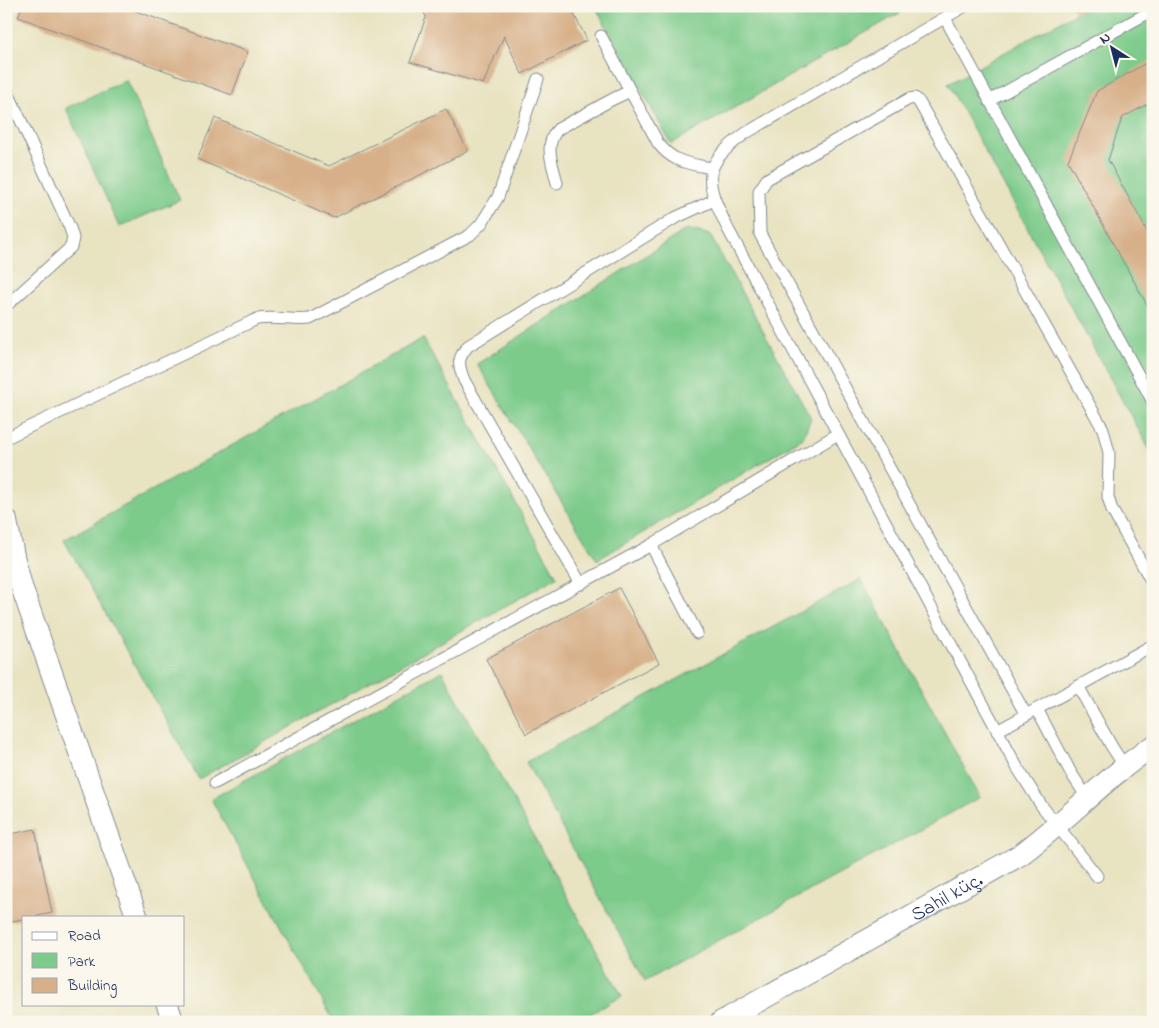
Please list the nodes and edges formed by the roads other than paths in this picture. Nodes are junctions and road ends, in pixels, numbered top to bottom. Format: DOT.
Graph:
graph roads {
  1 [pos="966,6"];
  2 [pos="1153,10"];
  3 [pos="945,18"];
  4 [pos="601,36"];
  5 [pos="538,79"];
  6 [pos="6,88"];
  7 [pos="630,91"];
  8 [pos="989,101"];
  9 [pos="711,168"];
  10 [pos="557,184"];
  11 [pos="714,200"];
  12 [pos="6,306"];
  13 [pos="1153,402"];
  14 [pos="838,434"];
  15 [pos="6,438"];
  16 [pos="6,519"];
  17 [pos="651,545"];
  18 [pos="581,584"];
  19 [pos="1153,584"];
  20 [pos="697,633"];
  21 [pos="1153,645"];
  22 [pos="1078,686"];
  23 [pos="1037,709"];
  24 [pos="1026,715"];
  25 [pos="997,731"];
  26 [pos="1153,746"];
  27 [pos="1125,767"];
  28 [pos="215,783"];
  29 [pos="1088,798"];
  30 [pos="1057,827"];
  31 [pos="1097,876"];
  32 [pos="137,916"];
  33 [pos="168,1006"];
  34 [pos="173,1022"];
  35 [pos="721,1022"];
  1 -- 3 [label="lane"];
  2 -- 8 [label="lane"];
  3 -- 8 [label="lane"];
  3 -- 9 [label="lane"];
  4 -- 7 [label="lane"];
  5 -- 15 [label="lane"];
  6 -- 12 [label="lane"];
  7 -- 9 [label="lane"];
  7 -- 10 [label="lane"];
  8 -- 13 [label="lane"];
  9 -- 11 [label="lane"];
  11 -- 14 [label="lane"];
  11 -- 18 [label="lane"];
  14 -- 17 [label="lane"];
  14 -- 25 [label="lane"];
  16 -- 32 [label="street"];
  17 -- 18 [label="lane"];
  17 -- 20 [label="lane"];
  18 -- 28 [label="lane"];
  19 -- 24 [label="lane"];
  21 -- 22 [label="lane"];
  22 -- 23 [label="lane"];
  22 -- 27 [label="lane"];
  23 -- 24 [label="lane"];
  23 -- 29 [label="lane"];
  24 -- 25 [label="lane"];
  25 -- 30 [label="lane"];
  26 -- 27 [label="street, Sahil küç."];
  27 -- 29 [label="street, Sahil küç."];
  29 -- 30 [label="street, Sahil küç."];
  30 -- 31 [label="lane"];
  30 -- 35 [label="street, Sahil küç."];
  33 -- 34 [label="street"];
}
